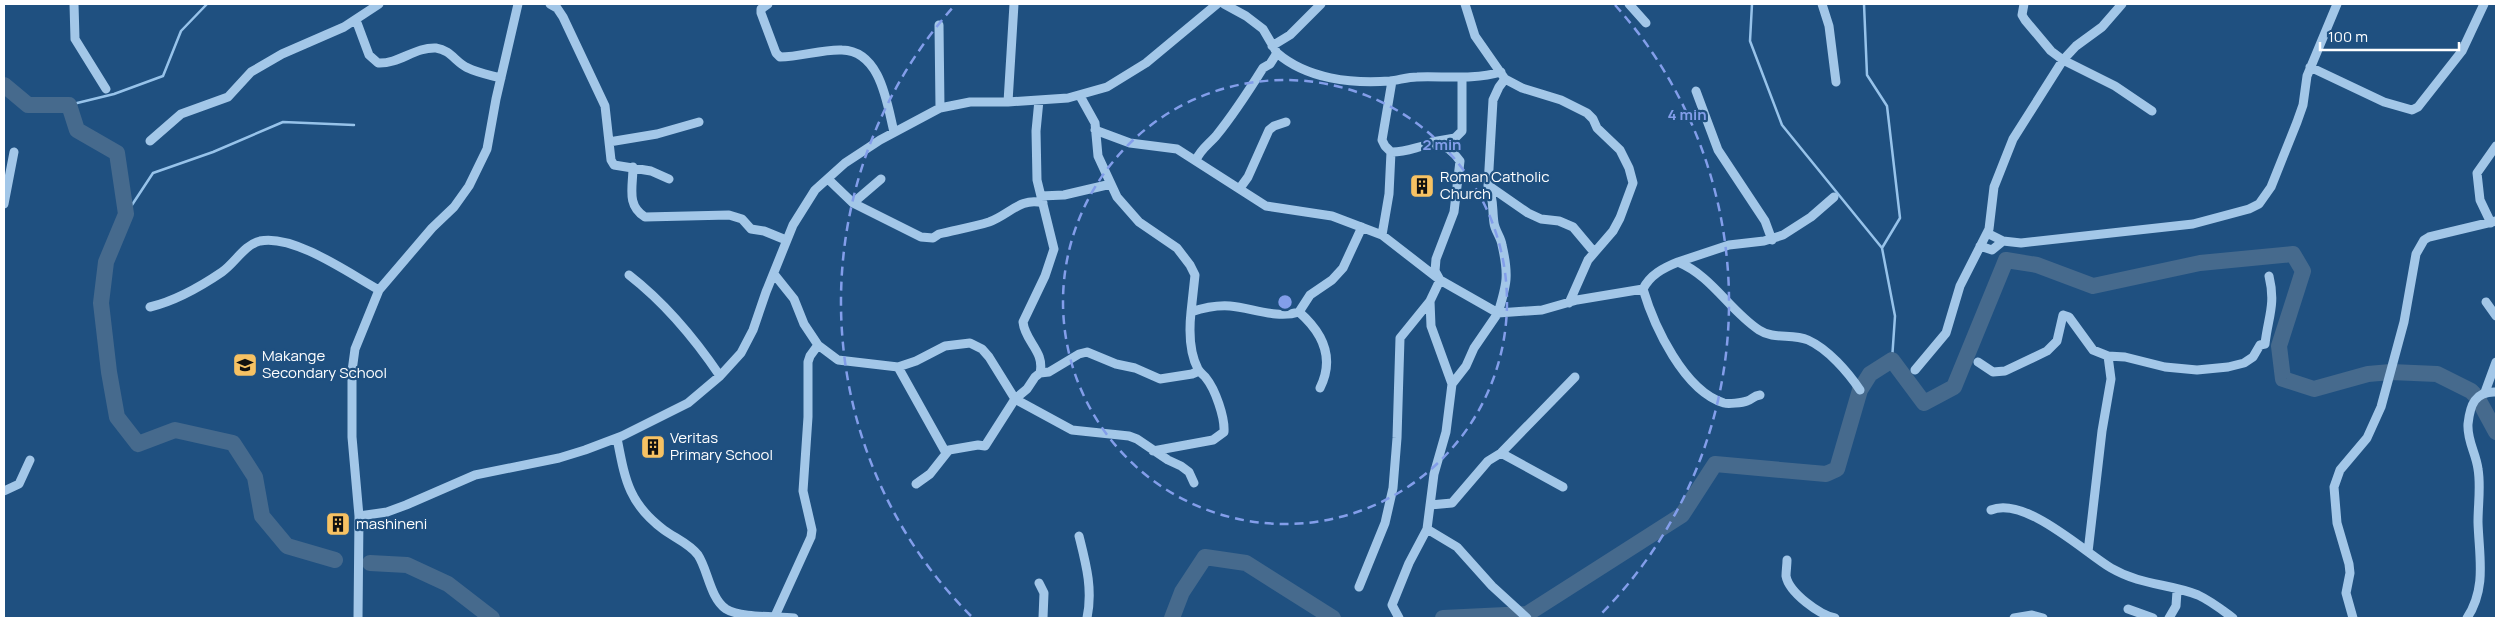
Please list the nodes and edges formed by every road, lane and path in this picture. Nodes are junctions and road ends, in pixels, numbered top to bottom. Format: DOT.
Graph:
graph roads {
  1 [pos="74,4"];
  2 [pos="379,4"];
  3 [pos="518,4"];
  4 [pos="550,4"];
  5 [pos="768,4"];
  6 [pos="1014,4"];
  7 [pos="1217,4"];
  8 [pos="1224,4"];
  9 [pos="1321,4"];
  10 [pos="1465,4"];
  11 [pos="1628,4"];
  12 [pos="1822,4"];
  13 [pos="2024,4"];
  14 [pos="2122,4"];
  15 [pos="2337,4"];
  16 [pos="2484,4"];
  17 [pos="356,20"];
  18 [pos="1646,23"];
  19 [pos="939,25"];
  20 [pos="1274,49"];
  21 [pos="2063,60"];
  22 [pos="2310,67"];
  23 [pos="1503,76"];
  24 [pos="501,78"];
  25 [pos="1462,78"];
  26 [pos="1392,81"];
  27 [pos="1836,82"];
  28 [pos="106,90"];
  29 [pos="1696,91"];
  30 [pos="1080,96"];
  31 [pos="1039,100"];
  32 [pos="1008,102"];
  33 [pos="940,108"];
  34 [pos="2152,110"];
  35 [pos="699,122"];
  36 [pos="1286,122"];
  37 [pos="1095,130"];
  38 [pos="894,132"];
  39 [pos="150,141"];
  40 [pos="609,142"];
  41 [pos="1430,144"];
  42 [pos="2496,146"];
  43 [pos="14,152"];
  44 [pos="1391,152"];
  45 [pos="1196,160"];
  46 [pos="633,167"];
  47 [pos="669,179"];
  48 [pos="828,179"];
  49 [pos="881,179"];
  50 [pos="1110,184"];
  51 [pos="1488,186"];
  52 [pos="1240,188"];
  53 [pos="1834,196"];
  54 [pos="1042,200"];
  55 [pos="852,203"];
  56 [pos="4,204"];
  57 [pos="2494,222"];
  58 [pos="1362,227"];
  59 [pos="1987,233"];
  60 [pos="1382,236"];
  61 [pos="786,240"];
  62 [pos="1772,240"];
  63 [pos="2003,241"];
  64 [pos="1980,246"];
  65 [pos="1594,252"];
  66 [pos="1678,262"];
  67 [pos="774,274"];
  68 [pos="630,275"];
  69 [pos="2269,276"];
  70 [pos="1440,280"];
  71 [pos="379,290"];
  72 [pos="1643,290"];
  73 [pos="1430,300"];
  74 [pos="2486,302"];
  75 [pos="1570,303"];
  76 [pos="150,307"];
  77 [pos="1191,312"];
  78 [pos="1299,312"];
  79 [pos="1498,313"];
  80 [pos="2496,316"];
  81 [pos="818,345"];
  82 [pos="2108,356"];
  83 [pos="1978,362"];
  84 [pos="2496,362"];
  85 [pos="898,367"];
  86 [pos="1915,370"];
  87 [pos="1199,371"];
  88 [pos="1040,373"];
  89 [pos="720,376"];
  90 [pos="1575,377"];
  91 [pos="1452,384"];
  92 [pos="1320,388"];
  93 [pos="1860,390"];
  94 [pos="2485,392"];
  95 [pos="2496,392"];
  96 [pos="1760,395"];
  97 [pos="1015,399"];
  98 [pos="616,438"];
  99 [pos="1153,451"];
  100 [pos="1501,452"];
  101 [pos="946,453"];
  102 [pos="30,460"];
  103 [pos="1194,483"];
  104 [pos="916,484"];
  105 [pos="1563,487"];
  106 [pos="4,491"];
  107 [pos="1430,504"];
  108 [pos="1991,510"];
  109 [pos="359,516"];
  110 [pos="1427,529"];
  111 [pos="1079,536"];
  112 [pos="2088,552"];
  113 [pos="1787,560"];
  114 [pos="1039,582"];
  115 [pos="1359,587"];
  116 [pos="2177,591"];
  117 [pos="2128,609"];
  118 [pos="775,616"];
  119 [pos="358,618"];
  120 [pos="794,618"];
  121 [pos="1043,618"];
  122 [pos="1087,618"];
  123 [pos="1399,618"];
  124 [pos="1527,618"];
  125 [pos="1836,618"];
  126 [pos="2014,618"];
  127 [pos="2043,618"];
  128 [pos="2153,618"];
  129 [pos="2169,618"];
  130 [pos="2233,618"];
  131 [pos="2353,618"];
  132 [pos="2467,618"];
  1 -- 28 [label="street"];
  2 -- 17 [label="street"];
  3 -- 24 [label="street"];
  4 -- 40 [label="street"];
  5 -- 38 [label="street"];
  6 -- 32 [label="street"];
  7 -- 30 [label="street"];
  8 -- 20 [label="street"];
  9 -- 20 [label="street"];
  10 -- 23 [label="street"];
  11 -- 18 [label="street"];
  12 -- 27 [label="street"];
  13 -- 21 [label="street"];
  14 -- 21 [label="street"];
  15 -- 22 [label="street"];
  16 -- 22 [label="street"];
  17 -- 24 [label="street"];
  17 -- 39 [label="street"];
  19 -- 33 [label="street"];
  20 -- 26 [label="street"];
  20 -- 45 [label="street"];
  21 -- 34 [label="street"];
  21 -- 59 [label="street"];
  22 -- 63 [label="street"];
  23 -- 25 [label="street"];
  23 -- 51 [label="street"];
  23 -- 65 [label="street"];
  24 -- 71 [label="street"];
  25 -- 26 [label="street"];
  25 -- 41 [label="street"];
  26 -- 44 [label="street"];
  29 -- 62 [label="street"];
  30 -- 31 [label="street"];
  30 -- 37 [label="street"];
  31 -- 32 [label="street"];
  31 -- 54 [label="street"];
  32 -- 33 [label="street"];
  33 -- 38 [label="street"];
  35 -- 40 [label="street"];
  36 -- 52 [label="street"];
  37 -- 45 [label="street"];
  37 -- 50 [label="street"];
  38 -- 48 [label="street"];
  40 -- 46 [label="street"];
  41 -- 44 [label="street"];
  41 -- 70 [label="street"];
  42 -- 57 [label="street"];
  43 -- 56 [label="street"];
  44 -- 60 [label="street"];
  45 -- 52 [label="street"];
  46 -- 47 [label="street"];
  46 -- 61 [label="street"];
  48 -- 55 [label="street"];
  48 -- 61 [label="street"];
  49 -- 55 [label="street"];
  50 -- 54 [label="street"];
  50 -- 77 [label="street"];
  51 -- 65 [label="street"];
  51 -- 79 [label="street"];
  52 -- 58 [label="street"];
  53 -- 62 [label="street"];
  54 -- 55 [label="street"];
  54 -- 88 [label="street"];
  57 -- 131 [label="street"];
  58 -- 60 [label="street"];
  58 -- 78 [label="street"];
  59 -- 63 [label="street"];
  59 -- 64 [label="street"];
  60 -- 70 [label="street"];
  61 -- 67 [label="street"];
  62 -- 66 [label="street"];
  63 -- 64 [label="street"];
  64 -- 86 [label="street"];
  65 -- 75 [label="street"];
  66 -- 72 [label="street"];
  66 -- 93 [label="street"];
  67 -- 81 [label="street"];
  67 -- 89 [label="street"];
  68 -- 89 [label="street"];
  69 -- 82 [label="street"];
  70 -- 73 [label="street"];
  70 -- 79 [label="street"];
  71 -- 76 [label="street"];
  71 -- 109 [label="street"];
  72 -- 75 [label="street"];
  72 -- 96 [label="street"];
  73 -- 91 [label="street"];
  73 -- 115 [label="street"];
  74 -- 80 [label="street"];
  75 -- 79 [label="street"];
  77 -- 78 [label="street"];
  77 -- 87 [label="street"];
  78 -- 92 [label="street"];
  79 -- 91 [label="street"];
  81 -- 85 [label="street"];
  81 -- 118 [label="street"];
  82 -- 83 [label="street"];
  82 -- 112 [label="street"];
  84 -- 94 [label="street"];
  85 -- 97 [label="street"];
  85 -- 101 [label="street"];
  87 -- 88 [label="street"];
  87 -- 99 [label="street"];
  88 -- 97 [label="street"];
  89 -- 98 [label="street"];
  90 -- 100 [label="street"];
  91 -- 107 [label="street"];
  94 -- 95 [label="street"];
  94 -- 132 [label="street"];
  97 -- 99 [label="street"];
  97 -- 101 [label="street"];
  98 -- 109 [label="street"];
  98 -- 118 [label="street"];
  99 -- 103 [label="street"];
  100 -- 105 [label="street"];
  100 -- 107 [label="street"];
  101 -- 104 [label="street"];
  102 -- 106 [label="street"];
  107 -- 110 [label="street"];
  108 -- 112 [label="street"];
  109 -- 119 [label="street"];
  110 -- 123 [label="street"];
  110 -- 124 [label="street"];
  111 -- 122 [label="street"];
  112 -- 116 [label="street"];
  113 -- 125 [label="street"];
  114 -- 121 [label="street"];
  116 -- 129 [label="street"];
  116 -- 130 [label="street"];
  117 -- 128 [label="street"];
  118 -- 120 [label="street"];
  126 -- 127 [label="street"];
}
